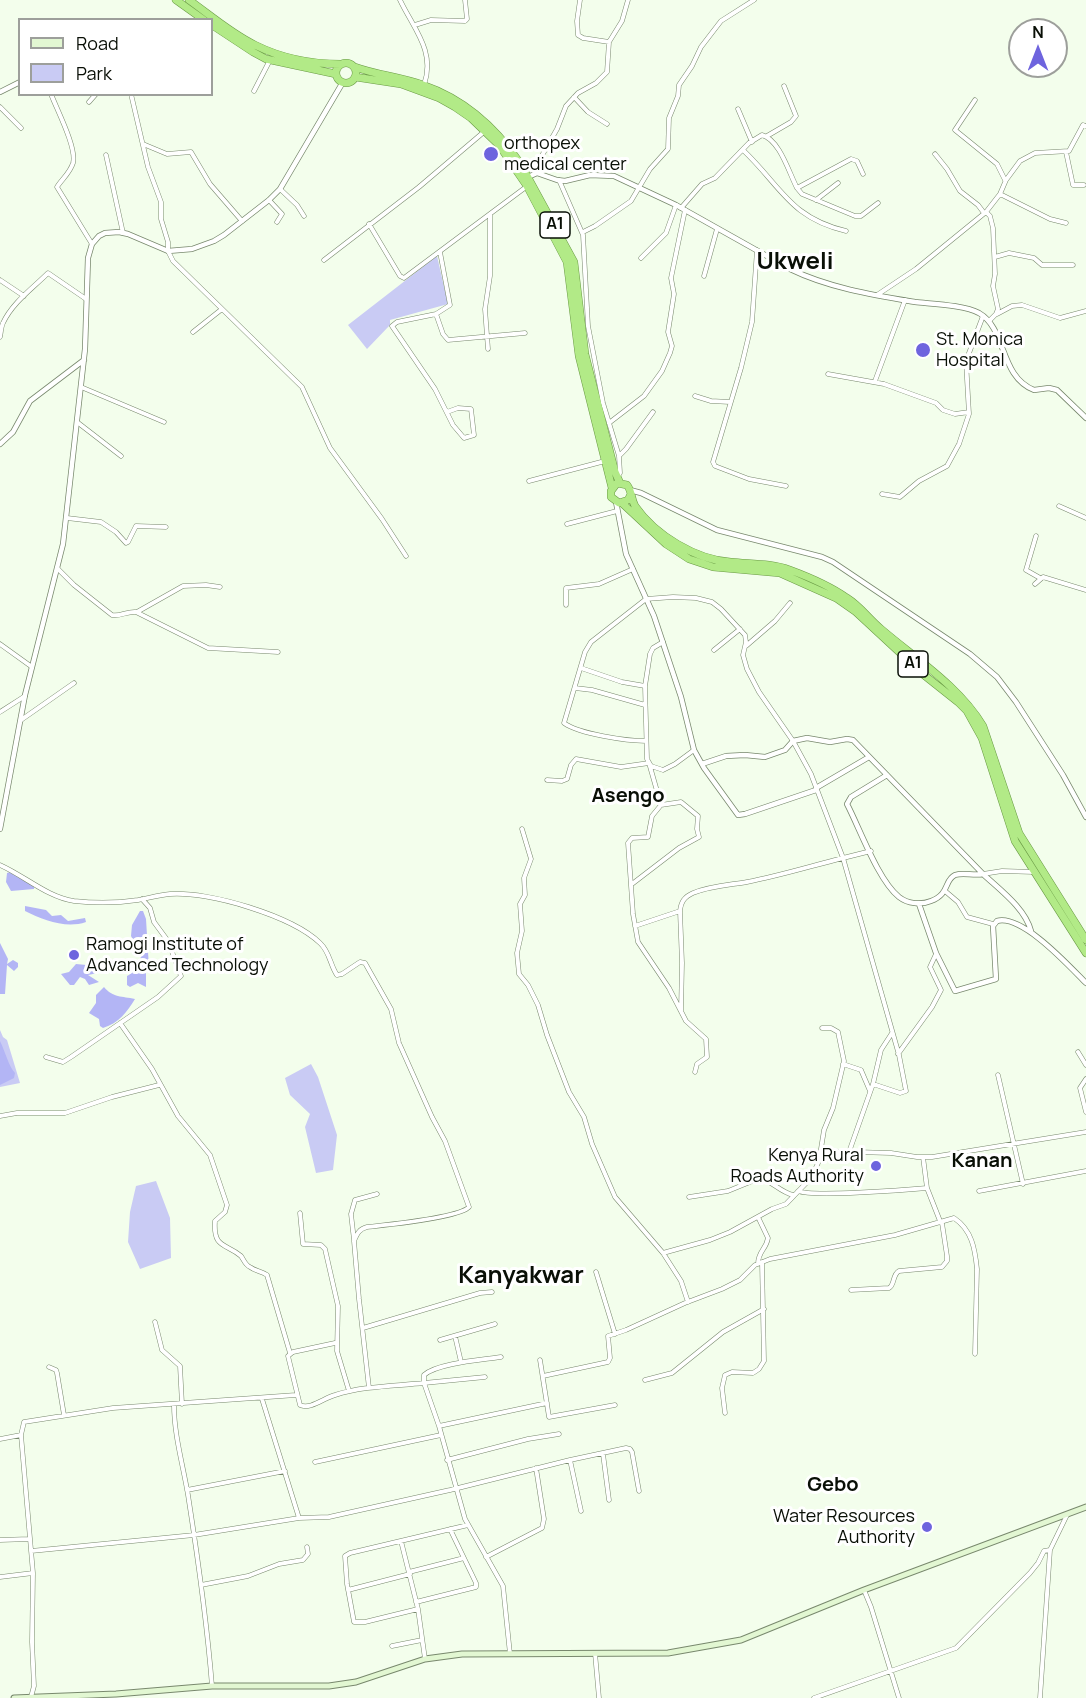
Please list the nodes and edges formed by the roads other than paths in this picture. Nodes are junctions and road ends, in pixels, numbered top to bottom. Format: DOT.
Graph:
graph roads {
  1 [pos="176,0"];
  2 [pos="189,0"];
  3 [pos="400,0"];
  4 [pos="465,0"];
  5 [pos="580,0"];
  6 [pos="628,0"];
  7 [pos="754,0"];
  8 [pos="201,18"];
  9 [pos="415,24"];
  10 [pos="213,26"];
  11 [pos="609,42"];
  12 [pos="270,60"];
  13 [pos="341,64"];
  14 [pos="355,67"];
  15 [pos="336,74"];
  16 [pos="355,77"];
  17 [pos="343,82"];
  18 [pos="18,83"];
  19 [pos="424,85"];
  20 [pos="784,86"];
  21 [pos="254,91"];
  22 [pos="0,92"];
  23 [pos="52,96"];
  24 [pos="94,96"];
  25 [pos="131,96"];
  26 [pos="574,97"];
  27 [pos="975,100"];
  28 [pos="89,102"];
  29 [pos="0,107"];
  30 [pos="738,109"];
  31 [pos="607,124"];
  32 [pos="1086,126"];
  33 [pos="21,128"];
  34 [pos="486,131"];
  35 [pos="767,136"];
  36 [pos="752,142"];
  37 [pos="143,144"];
  38 [pos="743,150"];
  39 [pos="1066,153"];
  40 [pos="935,154"];
  41 [pos="106,155"];
  42 [pos="537,173"];
  43 [pos="863,174"];
  44 [pos="528,177"];
  45 [pos="559,180"];
  46 [pos="1006,180"];
  47 [pos="838,183"];
  48 [pos="1084,185"];
  49 [pos="527,186"];
  50 [pos="640,188"];
  51 [pos="797,188"];
  52 [pos="280,189"];
  53 [pos="1000,194"];
  54 [pos="269,200"];
  55 [pos="816,200"];
  56 [pos="878,203"];
  57 [pos="681,208"];
  58 [pos="985,212"];
  59 [pos="490,215"];
  60 [pos="304,216"];
  61 [pos="242,221"];
  62 [pos="277,222"];
  63 [pos="1066,223"];
  64 [pos="369,224"];
  65 [pos="717,229"];
  66 [pos="846,231"];
  67 [pos="583,232"];
  68 [pos="123,233"];
  69 [pos="92,244"];
  70 [pos="757,250"];
  71 [pos="168,251"];
  72 [pos="440,252"];
  73 [pos="995,257"];
  74 [pos="640,258"];
  75 [pos="324,260"];
  76 [pos="1073,265"];
  77 [pos="704,276"];
  78 [pos="0,280"];
  79 [pos="877,295"];
  80 [pos="24,296"];
  81 [pos="86,299"];
  82 [pos="905,300"];
  83 [pos="222,309"];
  84 [pos="1086,310"];
  85 [pos="436,314"];
  86 [pos="996,314"];
  87 [pos="983,316"];
  88 [pos="989,321"];
  89 [pos="193,332"];
  90 [pos="525,333"];
  91 [pos="487,336"];
  92 [pos="0,337"];
  93 [pos="488,349"];
  94 [pos="84,360"];
  95 [pos="828,374"];
  96 [pos="875,381"];
  97 [pos="81,387"];
  98 [pos="696,396"];
  99 [pos="730,402"];
  100 [pos="447,412"];
  101 [pos="653,412"];
  102 [pos="969,412"];
  103 [pos="1086,418"];
  104 [pos="78,422"];
  105 [pos="164,422"];
  106 [pos="609,423"];
  107 [pos="0,444"];
  108 [pos="121,456"];
  109 [pos="619,456"];
  110 [pos="605,461"];
  111 [pos="619,480"];
  112 [pos="529,481"];
  113 [pos="786,486"];
  114 [pos="612,488"];
  115 [pos="631,492"];
  116 [pos="882,494"];
  117 [pos="619,502"];
  118 [pos="1059,507"];
  119 [pos="617,511"];
  120 [pos="67,518"];
  121 [pos="1086,518"];
  122 [pos="567,524"];
  123 [pos="166,527"];
  124 [pos="1036,536"];
  125 [pos="406,556"];
  126 [pos="57,568"];
  127 [pos="634,568"];
  128 [pos="1040,578"];
  129 [pos="1035,584"];
  130 [pos="220,587"];
  131 [pos="1086,590"];
  132 [pos="646,599"];
  133 [pos="790,603"];
  134 [pos="566,605"];
  135 [pos="136,612"];
  136 [pos="740,629"];
  137 [pos="663,642"];
  138 [pos="0,644"];
  139 [pos="745,646"];
  140 [pos="714,650"];
  141 [pos="278,652"];
  142 [pos="32,667"];
  143 [pos="581,668"];
  144 [pos="75,683"];
  145 [pos="645,686"];
  146 [pos="574,688"];
  147 [pos="25,695"];
  148 [pos="645,705"];
  149 [pos="0,711"];
  150 [pos="20,720"];
  151 [pos="646,741"];
  152 [pos="793,741"];
  153 [pos="694,750"];
  154 [pos="869,757"];
  155 [pos="649,763"];
  156 [pos="702,764"];
  157 [pos="887,775"];
  158 [pos="547,780"];
  159 [pos="816,789"];
  160 [pos="661,805"];
  161 [pos="1086,817"];
  162 [pos="0,829"];
  163 [pos="522,829"];
  164 [pos="870,851"];
  165 [pos="843,858"];
  166 [pos="0,865"];
  167 [pos="1035,872"];
  168 [pos="983,874"];
  169 [pos="631,885"];
  170 [pos="945,891"];
  171 [pos="142,899"];
  172 [pos="919,904"];
  173 [pos="680,911"];
  174 [pos="993,924"];
  175 [pos="635,926"];
  176 [pos="1031,931"];
  177 [pos="1086,940"];
  178 [pos="936,953"];
  179 [pos="1086,953"];
  180 [pos="1086,983"];
  181 [pos="681,1011"];
  182 [pos="120,1023"];
  183 [pos="822,1028"];
  184 [pos="892,1033"];
  185 [pos="1078,1052"];
  186 [pos="898,1054"];
  187 [pos="46,1057"];
  188 [pos="843,1064"];
  189 [pos="1086,1065"];
  190 [pos="695,1072"];
  191 [pos="998,1075"];
  192 [pos="1086,1079"];
  193 [pos="873,1084"];
  194 [pos="159,1085"];
  195 [pos="870,1091"];
  196 [pos="1086,1112"];
  197 [pos="0,1116"];
  198 [pos="1086,1132"];
  199 [pos="1015,1143"];
  200 [pos="821,1151"];
  201 [pos="849,1152"];
  202 [pos="923,1157"];
  203 [pos="1086,1171"];
  204 [pos="1023,1184"];
  205 [pos="927,1188"];
  206 [pos="798,1191"];
  207 [pos="980,1191"];
  208 [pos="377,1194"];
  209 [pos="793,1195"];
  210 [pos="689,1197"];
  211 [pos="300,1213"];
  212 [pos="758,1217"];
  213 [pos="941,1222"];
  214 [pos="354,1241"];
  215 [pos="663,1253"];
  216 [pos="760,1263"];
  217 [pos="596,1272"];
  218 [pos="851,1290"];
  219 [pos="492,1292"];
  220 [pos="688,1302"];
  221 [pos="764,1309"];
  222 [pos="155,1322"];
  223 [pos="495,1324"];
  224 [pos="363,1328"];
  225 [pos="615,1334"];
  226 [pos="455,1336"];
  227 [pos="440,1340"];
  228 [pos="336,1343"];
  229 [pos="290,1353"];
  230 [pos="975,1354"];
  231 [pos="501,1357"];
  232 [pos="540,1360"];
  233 [pos="461,1362"];
  234 [pos="49,1367"];
  235 [pos="543,1376"];
  236 [pos="486,1377"];
  237 [pos="645,1380"];
  238 [pos="424,1383"];
  239 [pos="369,1388"];
  240 [pos="349,1391"];
  241 [pos="296,1395"];
  242 [pos="262,1399"];
  243 [pos="547,1403"];
  244 [pos="182,1404"];
  245 [pos="174,1405"];
  246 [pos="615,1405"];
  247 [pos="725,1413"];
  248 [pos="64,1415"];
  249 [pos="439,1426"];
  250 [pos="441,1434"];
  251 [pos="559,1434"];
  252 [pos="21,1435"];
  253 [pos="0,1439"];
  254 [pos="603,1454"];
  255 [pos="447,1460"];
  256 [pos="570,1460"];
  257 [pos="315,1462"];
  258 [pos="536,1468"];
  259 [pos="285,1471"];
  260 [pos="455,1489"];
  261 [pos="187,1490"];
  262 [pos="639,1491"];
  263 [pos="609,1500"];
  264 [pos="1086,1508"];
  265 [pos="581,1511"];
  266 [pos="1067,1514"];
  267 [pos="299,1518"];
  268 [pos="468,1525"];
  269 [pos="450,1529"];
  270 [pos="194,1535"];
  271 [pos="29,1539"];
  272 [pos="0,1540"];
  273 [pos="401,1541"];
  274 [pos="307,1547"];
  275 [pos="1050,1550"];
  276 [pos="31,1551"];
  277 [pos="486,1557"];
  278 [pos="464,1558"];
  279 [pos="33,1573"];
  280 [pos="409,1573"];
  281 [pos="0,1577"];
  282 [pos="201,1585"];
  283 [pos="348,1590"];
  284 [pos="864,1590"];
  285 [pos="416,1602"];
  286 [pos="418,1609"];
  287 [pos="422,1641"];
  288 [pos="392,1646"];
  289 [pos="595,1653"];
  290 [pos="510,1654"];
  291 [pos="425,1659"];
  292 [pos="890,1672"];
  293 [pos="212,1686"];
  294 [pos="31,1697"];
  295 [pos="14,1698"];
  296 [pos="23,1698"];
  297 [pos="599,1698"];
  298 [pos="814,1698"];
  299 [pos="899,1698"];
  300 [pos="1040,1698"];
  1 -- 8 [label="highway"];
  2 -- 13 [label="highway, A1"];
  3 -- 9 [label="street"];
  4 -- 9 [label="street"];
  5 -- 11 [label="street"];
  6 -- 11 [label="street"];
  7 -- 50 [label="street"];
  9 -- 19 [label="street"];
  10 -- 12 [label="highway"];
  11 -- 26 [label="street"];
  12 -- 15 [label="highway"];
  12 -- 21 [label="street"];
  13 -- 14 [label="highway, A1"];
  13 -- 15 [label="highway"];
  14 -- 16 [label="highway"];
  14 -- 19 [label="highway, A1"];
  15 -- 17 [label="highway"];
  16 -- 17 [label="highway, A1"];
  16 -- 34 [label="highway, A1"];
  17 -- 52 [label="street"];
  18 -- 22 [label="street"];
  19 -- 44 [label="highway, A1"];
  20 -- 35 [label="street"];
  23 -- 69 [label="street"];
  24 -- 28 [label="street"];
  25 -- 37 [label="street"];
  26 -- 31 [label="street"];
  26 -- 42 [label="street"];
  27 -- 46 [label="street"];
  29 -- 33 [label="street"];
  30 -- 36 [label="street"];
  32 -- 39 [label="street"];
  34 -- 49 [label="highway, A1"];
  34 -- 64 [label="street"];
  35 -- 36 [label="street"];
  35 -- 51 [label="street"];
  36 -- 38 [label="street"];
  37 -- 61 [label="street"];
  37 -- 71 [label="street"];
  38 -- 57 [label="street"];
  38 -- 66 [label="street"];
  39 -- 46 [label="street"];
  39 -- 48 [label="street"];
  40 -- 58 [label="street"];
  41 -- 68 [label="street"];
  42 -- 44 [label="street"];
  42 -- 45 [label="street"];
  43 -- 51 [label="street"];
  44 -- 111 [label="highway, A1"];
  45 -- 50 [label="street"];
  45 -- 67 [label="street"];
  46 -- 53 [label="street"];
  47 -- 55 [label="street"];
  49 -- 59 [label="street"];
  49 -- 110 [label="highway, A1"];
  50 -- 57 [label="street"];
  50 -- 67 [label="street"];
  51 -- 55 [label="street"];
  52 -- 54 [label="street"];
  52 -- 60 [label="street"];
  53 -- 58 [label="street"];
  53 -- 63 [label="street"];
  54 -- 61 [label="street"];
  54 -- 62 [label="street"];
  55 -- 56 [label="street"];
  57 -- 65 [label="street"];
  57 -- 74 [label="street"];
  57 -- 106 [label="street"];
  58 -- 73 [label="street"];
  58 -- 79 [label="street"];
  59 -- 72 [label="street"];
  59 -- 91 [label="street"];
  61 -- 71 [label="street"];
  64 -- 72 [label="street"];
  64 -- 75 [label="street"];
  65 -- 70 [label="street"];
  65 -- 77 [label="street"];
  67 -- 106 [label="street"];
  68 -- 69 [label="street"];
  68 -- 71 [label="street"];
  69 -- 81 [label="street"];
  70 -- 79 [label="street"];
  70 -- 99 [label="street"];
  71 -- 83 [label="street"];
  72 -- 85 [label="street"];
  73 -- 76 [label="street"];
  73 -- 86 [label="street"];
  78 -- 80 [label="street"];
  79 -- 82 [label="street"];
  80 -- 81 [label="street"];
  80 -- 92 [label="street"];
  81 -- 94 [label="street"];
  82 -- 87 [label="street"];
  82 -- 96 [label="street"];
  83 -- 89 [label="street"];
  83 -- 125 [label="street"];
  84 -- 86 [label="street"];
  85 -- 91 [label="street"];
  85 -- 100 [label="street"];
  86 -- 88 [label="street"];
  87 -- 88 [label="street"];
  87 -- 102 [label="street"];
  88 -- 103 [label="street"];
  90 -- 91 [label="street"];
  91 -- 93 [label="street"];
  94 -- 97 [label="street"];
  94 -- 107 [label="street"];
  95 -- 96 [label="street"];
  96 -- 102 [label="street"];
  97 -- 104 [label="street"];
  97 -- 105 [label="street"];
  98 -- 99 [label="street"];
  99 -- 113 [label="street"];
  100 -- 100 [label="street"];
  101 -- 109 [label="street"];
  102 -- 116 [label="street"];
  104 -- 108 [label="street"];
  104 -- 120 [label="street"];
  106 -- 109 [label="street"];
  109 -- 111 [label="street"];
  110 -- 112 [label="street"];
  110 -- 114 [label="highway, A1"];
  111 -- 114 [label="highway"];
  111 -- 115 [label="highway, A1"];
  114 -- 117 [label="highway, A1"];
  115 -- 117 [label="highway"];
  115 -- 161 [label="street"];
  115 -- 177 [label="highway, A1"];
  117 -- 119 [label="street"];
  117 -- 167 [label="highway, A1"];
  118 -- 121 [label="street"];
  119 -- 122 [label="street"];
  119 -- 127 [label="street"];
  120 -- 123 [label="street"];
  120 -- 126 [label="street"];
  124 -- 128 [label="street"];
  126 -- 135 [label="street"];
  126 -- 142 [label="street"];
  127 -- 132 [label="street"];
  127 -- 134 [label="street"];
  128 -- 129 [label="street"];
  128 -- 131 [label="street"];
  130 -- 135 [label="street"];
  132 -- 136 [label="street"];
  132 -- 137 [label="street"];
  132 -- 143 [label="street"];
  133 -- 139 [label="street"];
  135 -- 141 [label="street"];
  136 -- 139 [label="street"];
  136 -- 140 [label="street"];
  137 -- 145 [label="street"];
  137 -- 153 [label="street"];
  138 -- 142 [label="street"];
  139 -- 152 [label="street"];
  142 -- 147 [label="street"];
  143 -- 145 [label="street"];
  143 -- 146 [label="street"];
  144 -- 150 [label="street"];
  145 -- 148 [label="street"];
  146 -- 148 [label="street"];
  146 -- 151 [label="street"];
  147 -- 149 [label="street"];
  147 -- 150 [label="street"];
  148 -- 151 [label="street"];
  150 -- 162 [label="street"];
  151 -- 155 [label="street"];
  152 -- 154 [label="street"];
  152 -- 156 [label="street"];
  152 -- 159 [label="street"];
  153 -- 155 [label="street"];
  153 -- 156 [label="street"];
  154 -- 157 [label="street"];
  154 -- 159 [label="street"];
  155 -- 158 [label="street"];
  155 -- 160 [label="street"];
  156 -- 159 [label="street"];
  157 -- 164 [label="street"];
  157 -- 168 [label="street"];
  159 -- 165 [label="street"];
  160 -- 169 [label="street"];
  160 -- 169 [label="street"];
  163 -- 215 [label="street"];
  164 -- 165 [label="street"];
  164 -- 172 [label="street"];
  165 -- 173 [label="street"];
  165 -- 184 [label="street"];
  166 -- 171 [label="street"];
  167 -- 168 [label="street"];
  167 -- 179 [label="highway, A1"];
  168 -- 170 [label="street"];
  168 -- 176 [label="street"];
  169 -- 175 [label="street"];
  170 -- 172 [label="street"];
  170 -- 174 [label="street"];
  171 -- 182 [label="street"];
  171 -- 214 [label="street"];
  172 -- 178 [label="street"];
  173 -- 175 [label="street"];
  173 -- 181 [label="street"];
  174 -- 176 [label="street"];
  174 -- 178 [label="street"];
  175 -- 181 [label="street"];
  176 -- 180 [label="street"];
  178 -- 186 [label="street"];
  181 -- 190 [label="street"];
  182 -- 187 [label="street"];
  182 -- 194 [label="street"];
  183 -- 188 [label="street"];
  184 -- 186 [label="street"];
  184 -- 193 [label="street"];
  185 -- 189 [label="street"];
  186 -- 193 [label="street"];
  188 -- 195 [label="street"];
  188 -- 200 [label="street"];
  191 -- 199 [label="street"];
  192 -- 196 [label="street"];
  193 -- 195 [label="street"];
  194 -- 197 [label="street"];
  194 -- 229 [label="street"];
  195 -- 201 [label="street"];
  198 -- 199 [label="street"];
  199 -- 202 [label="street"];
  199 -- 204 [label="street"];
  200 -- 201 [label="street"];
  200 -- 206 [label="street"];
  201 -- 202 [label="street"];
  202 -- 205 [label="street"];
  203 -- 204 [label="street"];
  204 -- 207 [label="street"];
  205 -- 206 [label="street"];
  205 -- 213 [label="street"];
  206 -- 209 [label="street"];
  208 -- 214 [label="street"];
  209 -- 210 [label="street"];
  209 -- 212 [label="street"];
  211 -- 228 [label="street"];
  212 -- 215 [label="street"];
  212 -- 216 [label="street"];
  213 -- 216 [label="street"];
  213 -- 218 [label="street"];
  213 -- 230 [label="street"];
  214 -- 224 [label="street"];
  215 -- 220 [label="street"];
  216 -- 220 [label="street"];
  216 -- 221 [label="street"];
  217 -- 225 [label="street"];
  219 -- 224 [label="street"];
  220 -- 225 [label="street"];
  221 -- 237 [label="street"];
  221 -- 247 [label="street"];
  222 -- 244 [label="street"];
  223 -- 226 [label="street"];
  224 -- 239 [label="street"];
  225 -- 235 [label="street"];
  226 -- 227 [label="street"];
  226 -- 233 [label="street"];
  228 -- 229 [label="street"];
  228 -- 240 [label="street"];
  229 -- 241 [label="street"];
  231 -- 233 [label="street"];
  232 -- 235 [label="street"];
  233 -- 238 [label="street"];
  234 -- 248 [label="street"];
  235 -- 243 [label="street"];
  236 -- 238 [label="street"];
  238 -- 239 [label="street"];
  238 -- 249 [label="street"];
  239 -- 240 [label="street"];
  240 -- 241 [label="street"];
  241 -- 242 [label="street"];
  242 -- 244 [label="street"];
  242 -- 259 [label="street"];
  243 -- 246 [label="street"];
  243 -- 249 [label="street"];
  244 -- 245 [label="street"];
  245 -- 248 [label="street"];
  245 -- 261 [label="street"];
  248 -- 252 [label="street"];
  249 -- 250 [label="street"];
  250 -- 255 [label="street"];
  250 -- 257 [label="street"];
  251 -- 255 [label="street"];
  252 -- 253 [label="street"];
  252 -- 271 [label="street"];
  254 -- 256 [label="street"];
  254 -- 262 [label="street"];
  254 -- 263 [label="street"];
  255 -- 260 [label="street"];
  256 -- 258 [label="street"];
  256 -- 265 [label="street"];
  258 -- 260 [label="street"];
  258 -- 277 [label="street"];
  259 -- 261 [label="street"];
  259 -- 267 [label="street"];
  260 -- 267 [label="street"];
  260 -- 268 [label="street"];
  261 -- 270 [label="street"];
  264 -- 266 [label="main road"];
  266 -- 275 [label="street"];
  266 -- 284 [label="main road"];
  267 -- 270 [label="street"];
  268 -- 269 [label="street"];
  268 -- 277 [label="street"];
  269 -- 273 [label="street"];
  269 -- 278 [label="street"];
  270 -- 276 [label="street"];
  270 -- 282 [label="street"];
  271 -- 272 [label="street"];
  271 -- 276 [label="street"];
  273 -- 280 [label="street"];
  273 -- 283 [label="street"];
  274 -- 282 [label="street"];
  275 -- 292 [label="street"];
  275 -- 300 [label="street"];
  276 -- 279 [label="street"];
  277 -- 290 [label="street"];
  278 -- 280 [label="street"];
  278 -- 285 [label="street"];
  279 -- 281 [label="street"];
  279 -- 294 [label="street"];
  280 -- 283 [label="street"];
  280 -- 285 [label="street"];
  282 -- 293 [label="street"];
  283 -- 286 [label="street"];
  284 -- 289 [label="main road"];
  284 -- 292 [label="street"];
  285 -- 286 [label="street"];
  286 -- 287 [label="street"];
  287 -- 288 [label="street"];
  287 -- 291 [label="street"];
  289 -- 290 [label="main road"];
  289 -- 297 [label="street"];
  290 -- 291 [label="main road"];
  291 -- 293 [label="main road"];
  292 -- 298 [label="street"];
  292 -- 299 [label="street"];
  293 -- 294 [label="main road"];
  294 -- 296 [label="main road"];
  295 -- 296 [label="main road"];
}
